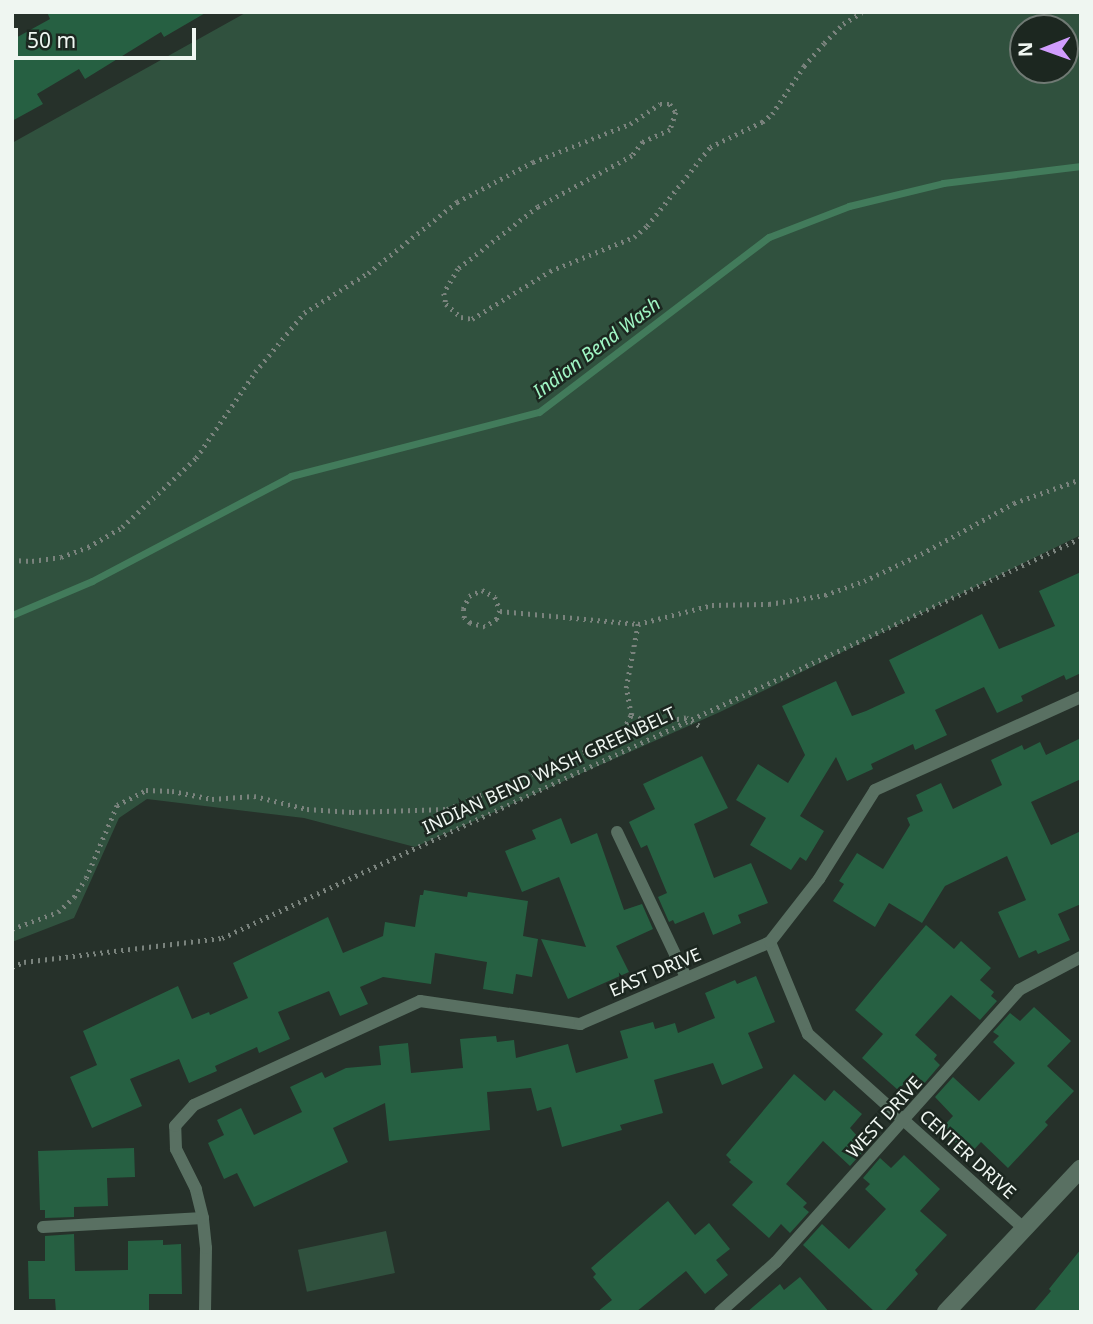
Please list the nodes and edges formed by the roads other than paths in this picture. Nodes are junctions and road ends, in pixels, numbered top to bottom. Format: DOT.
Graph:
graph roads {
  1 [pos="1081,697"];
  2 [pos="617,832"];
  3 [pos="770,942"];
  4 [pos="1081,957"];
  5 [pos="686,978"];
  6 [pos="904,1121"];
  7 [pos="1081,1168"];
  8 [pos="203,1218"];
  9 [pos="43,1227"];
  10 [pos="1022,1227"];
  11 [pos="205,1312"];
  12 [pos="720,1312"];
  13 [pos="946,1312"];
  1 -- 3 [label="lane, EAST DRIVE"];
  2 -- 5 [label="lane"];
  3 -- 5 [label="lane, EAST DRIVE"];
  3 -- 6 [label="lane, CENTER DRIVE"];
  4 -- 6 [label="lane, WEST DRIVE"];
  5 -- 8 [label="lane, EAST DRIVE"];
  6 -- 10 [label="lane, CENTER DRIVE"];
  6 -- 12 [label="lane, WEST DRIVE"];
  7 -- 10 [label="street"];
  8 -- 9 [label="lane"];
  8 -- 11 [label="lane"];
  10 -- 13 [label="street"];
}
